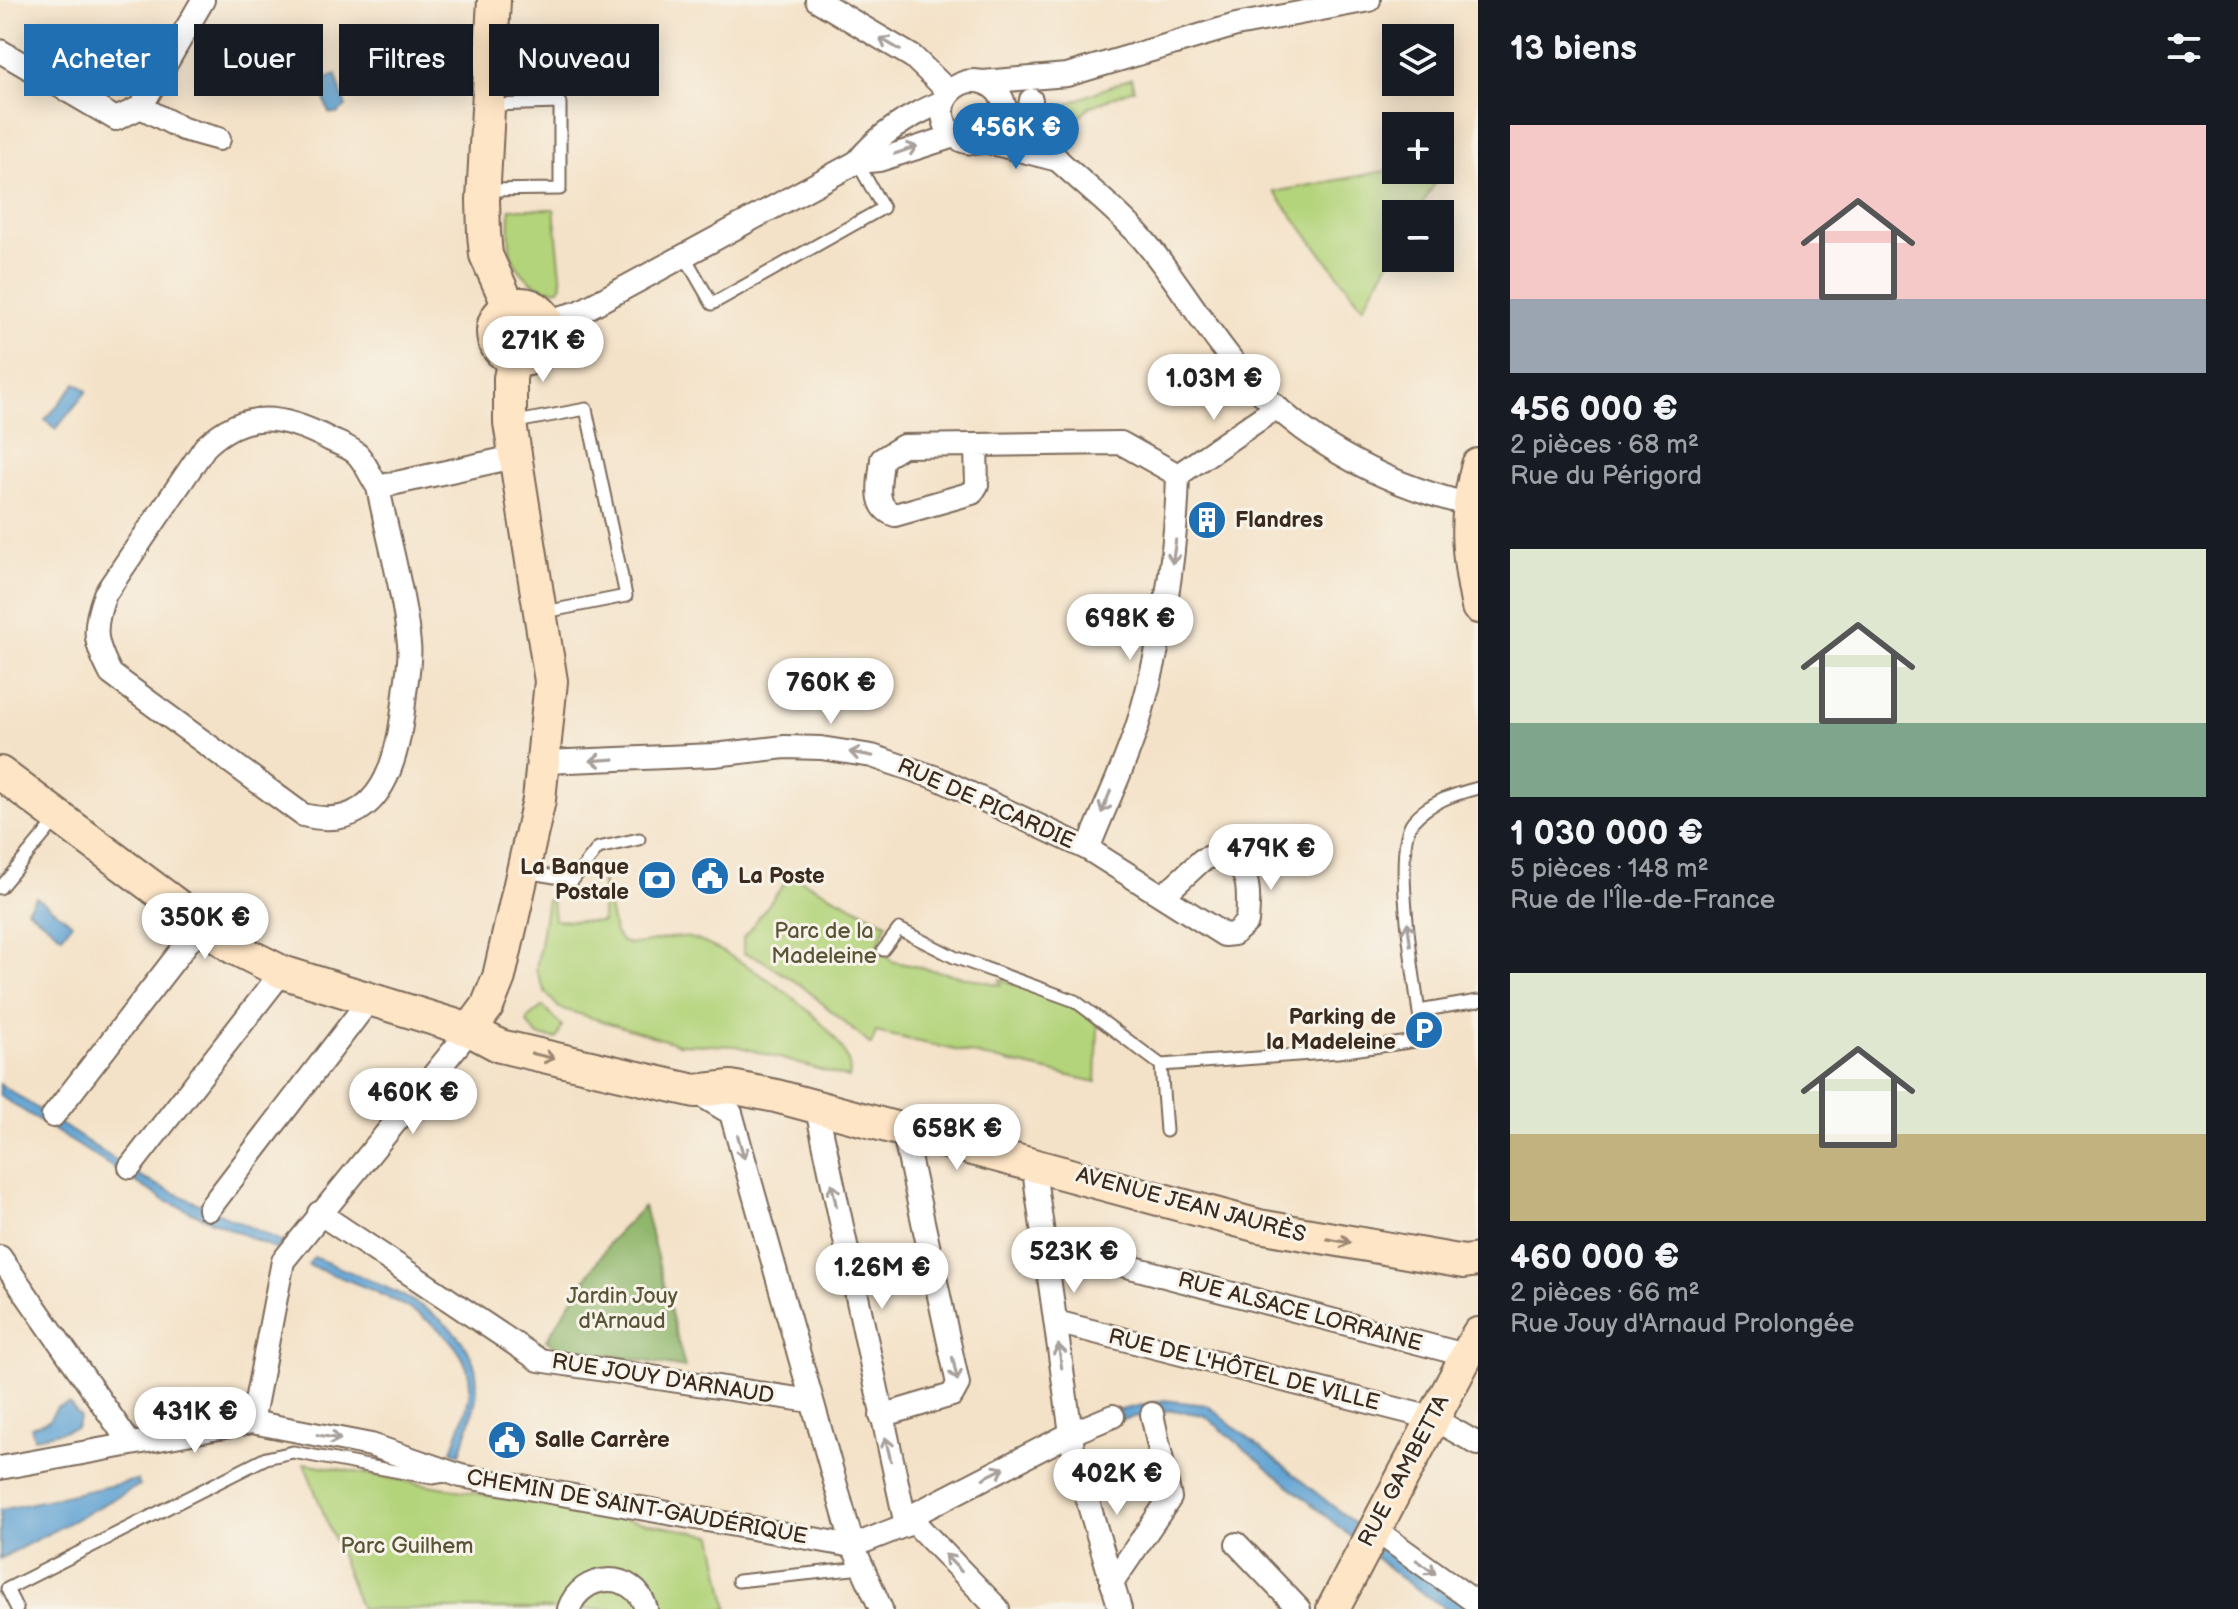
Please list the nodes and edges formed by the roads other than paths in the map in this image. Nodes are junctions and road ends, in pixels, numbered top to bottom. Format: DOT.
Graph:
graph roads {
  1 [pos="203,0"];
  2 [pos="494,0"];
  3 [pos="817,0"];
  4 [pos="1369,0"];
  5 [pos="0,51"];
  6 [pos="1067,75"];
  7 [pos="983,82"];
  8 [pos="948,97"];
  9 [pos="488,105"];
  10 [pos="141,107"];
  11 [pos="1030,109"];
  12 [pos="1005,110"];
  13 [pos="954,136"];
  14 [pos="219,139"];
  15 [pos="984,141"];
  16 [pos="1058,160"];
  17 [pos="857,162"];
  18 [pos="483,190"];
  19 [pos="685,257"];
  20 [pos="509,306"];
  21 [pos="547,321"];
  22 [pos="514,360"];
  23 [pos="1277,407"];
  24 [pos="510,423"];
  25 [pos="976,448"];
  26 [pos="514,457"];
  27 [pos="1478,465"];
  28 [pos="1178,475"];
  29 [pos="378,487"];
  30 [pos="1467,504"];
  31 [pos="1478,607"];
  32 [pos="540,613"];
  33 [pos="545,762"];
  34 [pos="0,773"];
  35 [pos="1478,788"];
  36 [pos="59,817"];
  37 [pos="639,839"];
  38 [pos="1088,849"];
  39 [pos="522,871"];
  40 [pos="0,888"];
  41 [pos="1163,896"];
  42 [pos="202,924"];
  43 [pos="883,950"];
  44 [pos="282,972"];
  45 [pos="370,999"];
  46 [pos="1478,1001"];
  47 [pos="1419,1011"];
  48 [pos="470,1030"];
  49 [pos="1161,1065"];
  50 [pos="695,1091"];
  51 [pos="816,1105"];
  52 [pos="53,1116"];
  53 [pos="903,1129"];
  54 [pos="1166,1131"];
  55 [pos="1033,1163"];
  56 [pos="130,1167"];
  57 [pos="209,1209"];
  58 [pos="319,1213"];
  59 [pos="1043,1244"];
  60 [pos="0,1257"];
  61 [pos="1475,1268"];
  62 [pos="1056,1322"];
  63 [pos="1472,1345"];
  64 [pos="811,1401"];
  65 [pos="1152,1414"];
  66 [pos="881,1416"];
  67 [pos="1113,1416"];
  68 [pos="1432,1418"];
  69 [pos="252,1422"];
  70 [pos="1072,1433"];
  71 [pos="129,1442"];
  72 [pos="1478,1444"];
  73 [pos="0,1468"];
  74 [pos="457,1474"];
  75 [pos="908,1521"];
  76 [pos="1374,1529"];
  77 [pos="1237,1544"];
  78 [pos="853,1546"];
  79 [pos="862,1568"];
  80 [pos="738,1581"];
  81 [pos="1112,1583"];
  82 [pos="1476,1599"];
  83 [pos="17,1609"];
  84 [pos="569,1609"];
  85 [pos="646,1609"];
  86 [pos="881,1609"];
  87 [pos="998,1609"];
  88 [pos="1120,1609"];
  89 [pos="1299,1609"];
  90 [pos="1333,1609"];
  1 -- 10 [label="street"];
  2 -- 9 [label="street"];
  8 -- 3 [label="street, one-way"];
  4 -- 6 [label="street"];
  5 -- 10 [label="street"];
  6 -- 7 [label="street"];
  6 -- 11 [label="street"];
  7 -- 8 [label="street"];
  7 -- 12 [label="street"];
  8 -- 13 [label="street"];
  8 -- 17 [label="street"];
  9 -- 18 [label="street"];
  9 -- 18 [label="lane"];
  10 -- 14 [label="street"];
  11 -- 12 [label="street"];
  11 -- 16 [label="street"];
  12 -- 15 [label="street"];
  13 -- 15 [label="street"];
  17 -- 13 [label="street, one-way"];
  15 -- 16 [label="street"];
  16 -- 23 [label="street"];
  17 -- 19 [label="street"];
  17 -- 19 [label="lane"];
  18 -- 20 [label="street"];
  19 -- 21 [label="street"];
  20 -- 21 [label="street"];
  20 -- 22 [label="street"];
  21 -- 22 [label="street"];
  22 -- 24 [label="street"];
  23 -- 28 [label="street"];
  23 -- 30 [label="street"];
  24 -- 26 [label="street"];
  24 -- 32 [label="lane"];
  25 -- 25 [label="street"];
  25 -- 28 [label="street"];
  26 -- 29 [label="street"];
  26 -- 32 [label="street"];
  27 -- 30 [label="street"];
  28 -- 38 [label="street, one-way"];
  29 -- 29 [label="street"];
  30 -- 31 [label="street"];
  32 -- 33 [label="street"];
  38 -- 33 [label="street, RUE DE PICARDIE, one-way"];
  33 -- 39 [label="street"];
  34 -- 36 [label="street, AVENUE JEAN JAURÈS"];
  47 -- 35 [label="lane, one-way"];
  36 -- 40 [label="lane"];
  36 -- 42 [label="street, AVENUE JEAN JAURÈS"];
  37 -- 39 [label="lane"];
  38 -- 41 [label="street, RUE DE PICARDIE"];
  39 -- 48 [label="street"];
  42 -- 44 [label="street, AVENUE JEAN JAURÈS"];
  42 -- 52 [label="street"];
  43 -- 49 [label="lane"];
  44 -- 45 [label="street, AVENUE JEAN JAURÈS"];
  44 -- 56 [label="street"];
  45 -- 48 [label="street, AVENUE JEAN JAURÈS"];
  45 -- 57 [label="street"];
  46 -- 47 [label="lane"];
  47 -- 49 [label="lane"];
  48 -- 50 [label="street, AVENUE JEAN JAURÈS, one-way"];
  48 -- 58 [label="street"];
  49 -- 54 [label="lane"];
  50 -- 51 [label="street, AVENUE JEAN JAURÈS"];
  50 -- 64 [label="street, one-way"];
  51 -- 53 [label="street, AVENUE JEAN JAURÈS"];
  66 -- 51 [label="street, one-way"];
  53 -- 55 [label="street, AVENUE JEAN JAURÈS"];
  53 -- 66 [label="street, one-way"];
  55 -- 59 [label="street"];
  55 -- 61 [label="street, AVENUE JEAN JAURÈS, one-way"];
  58 -- 64 [label="street, RUE JOUY D'ARNAUD"];
  58 -- 69 [label="street"];
  59 -- 62 [label="street"];
  59 -- 63 [label="street, RUE ALSACE LORRAINE"];
  60 -- 71 [label="street"];
  62 -- 68 [label="street, RUE DE L'HÔTEL DE VILLE"];
  70 -- 62 [label="street, one-way"];
  63 -- 68 [label="street, RUE GAMBETTA"];
  64 -- 78 [label="street"];
  65 -- 81 [label="street"];
  75 -- 66 [label="street, one-way"];
  67 -- 70 [label="street"];
  68 -- 72 [label="street, RUE DE L'HÔTEL DE VILLE"];
  68 -- 76 [label="street, RUE GAMBETTA"];
  69 -- 71 [label="street, CHEMIN DE SAINT-GAUDÉRIQUE"];
  69 -- 74 [label="street, CHEMIN DE SAINT-GAUDÉRIQUE, one-way"];
  75 -- 70 [label="street, one-way"];
  70 -- 81 [label="street"];
  71 -- 73 [label="street, CHEMIN DE SAINT-GAUDÉRIQUE"];
  74 -- 78 [label="street, CHEMIN DE SAINT-GAUDÉRIQUE"];
  74 -- 83 [label="lane"];
  75 -- 78 [label="street"];
  87 -- 75 [label="street, one-way"];
  76 -- 82 [label="street, one-way"];
  76 -- 90 [label="street, RUE GAMBETTA"];
  77 -- 89 [label="street"];
  78 -- 79 [label="street"];
  79 -- 80 [label="lane"];
  79 -- 86 [label="street"];
  81 -- 88 [label="street"];
  84 -- 85 [label="street"];
}
